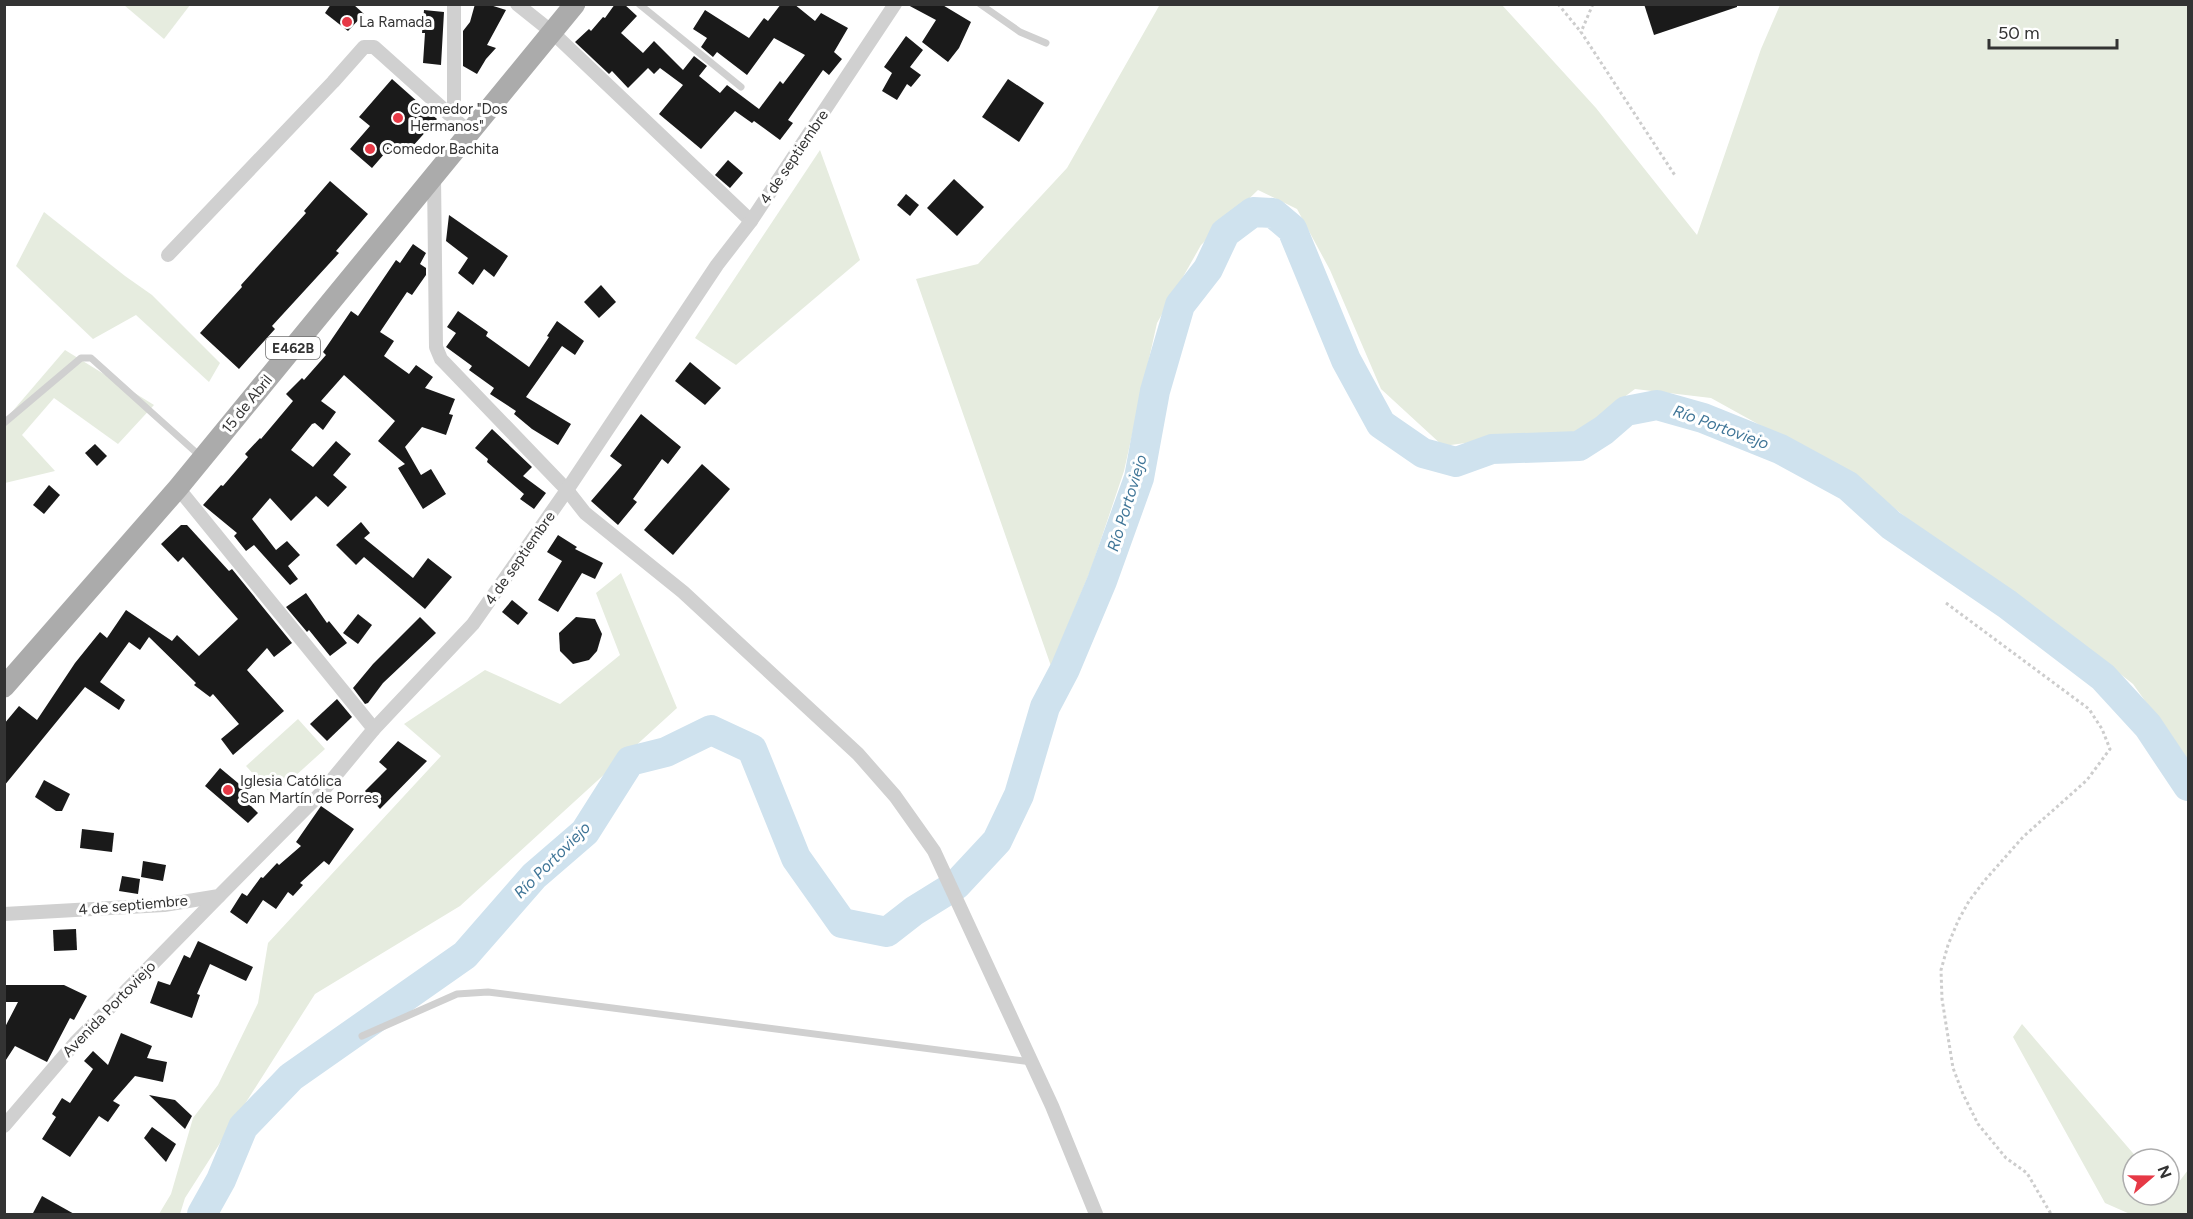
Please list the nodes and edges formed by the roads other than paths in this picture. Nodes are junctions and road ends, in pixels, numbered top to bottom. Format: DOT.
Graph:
graph roads {
  1 [pos="454,4"];
  2 [pos="517,4"];
  3 [pos="575,4"];
  4 [pos="639,4"];
  5 [pos="895,4"];
  6 [pos="980,4"];
  7 [pos="552,32"];
  8 [pos="1046,43"];
  9 [pos="741,87"];
  10 [pos="462,125"];
  11 [pos="434,176"];
  12 [pos="751,221"];
  13 [pos="168,255"];
  14 [pos="4,423"];
  15 [pos="202,458"];
  16 [pos="178,488"];
  17 [pos="567,490"];
  18 [pos="4,687"];
  19 [pos="374,729"];
  20 [pos="219,896"];
  21 [pos="4,914"];
  22 [pos="362,1036"];
  23 [pos="1032,1062"];
  24 [pos="4,1126"];
  25 [pos="1096,1215"];
  1 -- 10 [label="street"];
  2 -- 7 [label="street"];
  3 -- 7 [label="main road, 15 de Abril / E462B"];
  4 -- 9 [label="lane"];
  5 -- 12 [label="street, 4 de septiembre"];
  6 -- 8 [label="lane"];
  7 -- 10 [label="main road, 15 de Abril / E462B"];
  7 -- 12 [label="street"];
  10 -- 11 [label="main road, 15 de Abril / E462B"];
  10 -- 13 [label="street"];
  11 -- 15 [label="main road, 15 de Abril / E462B"];
  11 -- 17 [label="street"];
  12 -- 17 [label="street, 4 de septiembre"];
  14 -- 15 [label="lane"];
  15 -- 16 [label="main road, 15 de Abril / E462B"];
  16 -- 18 [label="main road, 15 de Abril / E462B"];
  16 -- 19 [label="street"];
  17 -- 19 [label="street, 4 de septiembre"];
  17 -- 23 [label="street"];
  19 -- 20 [label="street, 4 de septiembre"];
  20 -- 21 [label="street, 4 de septiembre"];
  20 -- 24 [label="street, Avenida Portoviejo"];
  22 -- 23 [label="lane"];
  23 -- 25 [label="street"];
}
